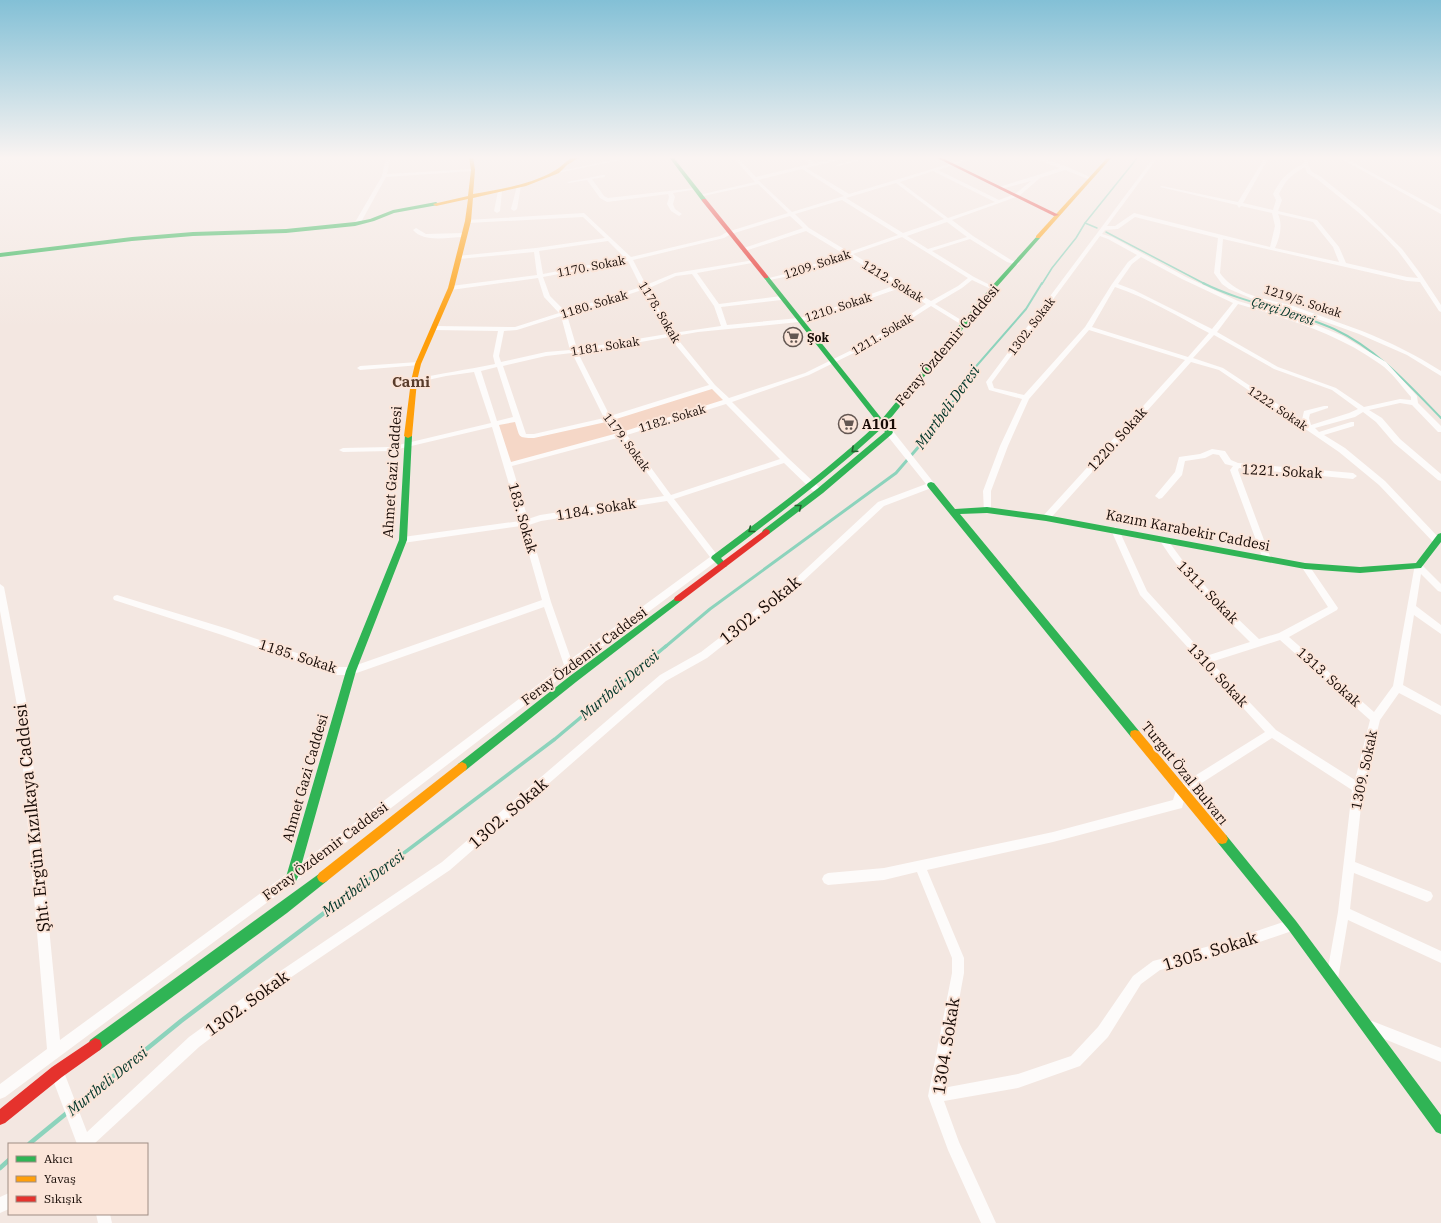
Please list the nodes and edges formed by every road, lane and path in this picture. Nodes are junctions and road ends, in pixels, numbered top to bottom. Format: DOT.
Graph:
graph roads {
  1 [pos="363,214"];
  2 [pos="388,214"];
  3 [pos="469,214"];
  4 [pos="583,214"];
  5 [pos="584,214"];
  6 [pos="715,214"];
  7 [pos="791,214"];
  8 [pos="870,214"];
  9 [pos="940,214"];
  10 [pos="965,214"];
  11 [pos="1113,214"];
  12 [pos="1276,214"];
  13 [pos="1280,214"];
  14 [pos="1364,214"];
  15 [pos="1056,215"];
  16 [pos="948,220"];
  17 [pos="468,221"];
  18 [pos="357,224"];
  19 [pos="1103,228"];
  20 [pos="807,229"];
  21 [pos="416,230"];
  22 [pos="729,232"];
  23 [pos="464,234"];
  24 [pos="1098,234"];
  25 [pos="903,236"];
  26 [pos="1221,237"];
  27 [pos="971,238"];
  28 [pos="609,239"];
  29 [pos="1273,247"];
  30 [pos="536,250"];
  31 [pos="743,250"];
  32 [pos="929,250"];
  33 [pos="848,254"];
  34 [pos="0,255"];
  35 [pos="1141,255"];
  36 [pos="459,257"];
  37 [pos="629,258"];
  38 [pos="752,261"];
  39 [pos="1017,263"];
  40 [pos="1343,264"];
  41 [pos="694,272"];
  42 [pos="540,276"];
  43 [pos="972,278"];
  44 [pos="766,280"];
  45 [pos="1421,280"];
  46 [pos="1114,285"];
  47 [pos="899,286"];
  48 [pos="451,288"];
  49 [pos="644,288"];
  50 [pos="993,288"];
  51 [pos="781,298"];
  52 [pos="1236,302"];
  53 [pos="930,304"];
  54 [pos="717,306"];
  55 [pos="1441,310"];
  56 [pos="563,313"];
  57 [pos="798,320"];
  58 [pos="964,324"];
  59 [pos="725,327"];
  60 [pos="435,328"];
  61 [pos="1088,328"];
  62 [pos="501,330"];
  63 [pos="1213,332"];
  64 [pos="671,335"];
  65 [pos="574,351"];
  66 [pos="1188,359"];
  67 [pos="832,363"];
  68 [pos="418,364"];
  69 [pos="499,365"];
  70 [pos="360,368"];
  71 [pos="476,370"];
  72 [pos="1441,374"];
  73 [pos="414,381"];
  74 [pos="713,386"];
  75 [pos="1026,398"];
  76 [pos="727,402"];
  77 [pos="1414,404"];
  78 [pos="1326,407"];
  79 [pos="1363,409"];
  80 [pos="516,419"];
  81 [pos="608,419"];
  82 [pos="494,424"];
  83 [pos="882,424"];
  84 [pos="1351,424"];
  85 [pos="1308,428"];
  86 [pos="1441,430"];
  87 [pos="889,432"];
  88 [pos="622,433"];
  89 [pos="1320,434"];
  90 [pos="408,444"];
  91 [pos="343,450"];
  92 [pos="785,460"];
  93 [pos="508,464"];
  94 [pos="1237,465"];
  95 [pos="1353,476"];
  96 [pos="1441,478"];
  97 [pos="812,485"];
  98 [pos="931,485"];
  99 [pos="820,491"];
  100 [pos="1159,496"];
  101 [pos="668,498"];
  102 [pos="987,510"];
  103 [pos="953,512"];
  104 [pos="1046,518"];
  105 [pos="526,524"];
  106 [pos="1115,530"];
  107 [pos="1439,538"];
  108 [pos="1163,539"];
  109 [pos="403,540"];
  110 [pos="1267,559"];
  111 [pos="719,561"];
  112 [pos="1306,566"];
  113 [pos="1418,566"];
  114 [pos="0,587"];
  115 [pos="1441,590"];
  116 [pos="118,598"];
  117 [pos="547,602"];
  118 [pos="1412,607"];
  119 [pos="1441,630"];
  120 [pos="1282,636"];
  121 [pos="1257,643"];
  122 [pos="1204,660"];
  123 [pos="569,666"];
  124 [pos="351,671"];
  125 [pos="1398,687"];
  126 [pos="1441,711"];
  127 [pos="1375,719"];
  128 [pos="1272,733"];
  129 [pos="1358,788"];
  130 [pos="1181,790"];
  131 [pos="1349,865"];
  132 [pos="920,866"];
  133 [pos="292,877"];
  134 [pos="828,879"];
  135 [pos="1427,896"];
  136 [pos="1344,912"];
  137 [pos="1292,925"];
  138 [pos="1441,957"];
  139 [pos="1332,982"];
  140 [pos="1367,1025"];
  141 [pos="54,1051"];
  142 [pos="1441,1055"];
  143 [pos="57,1072"];
  144 [pos="1411,1083"];
  145 [pos="0,1092"];
  146 [pos="935,1096"];
  147 [pos="1441,1116"];
  148 [pos="0,1118"];
  149 [pos="1441,1127"];
  150 [pos="84,1143"];
  151 [pos="85,1143"];
  152 [pos="988,1223"];
  1 -- 18 [label="street"];
  2 -- 18 [label="street"];
  3 -- 17 [label="street, Ahmet Gazi Caddesi"];
  4 -- 17 [label="street, 1178. Sokak"];
  5 -- 28 [label="street, 1178. Sokak"];
  6 -- 22 [label="street"];
  7 -- 20 [label="street, 1212. Sokak"];
  7 -- 22 [label="street, 1170. Sokak"];
  8 -- 25 [label="street"];
  9 -- 16 [label="street"];
  10 -- 16 [label="street, 1209. Sokak"];
  11 -- 19 [label="street"];
  12 -- 29 [label="street"];
  13 -- 40 [label="street"];
  14 -- 45 [label="street"];
  15 -- 39 [label="street, Feray Özdemir Caddesi"];
  16 -- 25 [label="street, 1209. Sokak"];
  16 -- 27 [label="street"];
  17 -- 23 [label="street, Ahmet Gazi Caddesi"];
  18 -- 34 [label="street"];
  19 -- 24 [label="street"];
  19 -- 26 [label="street"];
  20 -- 31 [label="street"];
  20 -- 33 [label="street, 1212. Sokak"];
  21 -- 23 [label="street"];
  22 -- 31 [label="street"];
  22 -- 37 [label="street, 1170. Sokak"];
  23 -- 36 [label="street, Ahmet Gazi Caddesi"];
  24 -- 35 [label="street"];
  24 -- 75 [label="street, 1302. Sokak"];
  25 -- 32 [label="street"];
  25 -- 33 [label="street, 1209. Sokak"];
  26 -- 29 [label="street"];
  26 -- 72 [label="street, 1219/5. Sokak"];
  27 -- 32 [label="street"];
  27 -- 39 [label="street"];
  28 -- 30 [label="street"];
  28 -- 37 [label="street, 1178. Sokak"];
  29 -- 40 [label="street"];
  30 -- 36 [label="street"];
  30 -- 42 [label="street, 1179. Sokak"];
  31 -- 38 [label="street"];
  32 -- 43 [label="street"];
  33 -- 44 [label="street, 1209. Sokak"];
  33 -- 47 [label="street, 1212. Sokak"];
  35 -- 46 [label="street"];
  35 -- 52 [label="street"];
  36 -- 48 [label="street, Ahmet Gazi Caddesi"];
  37 -- 42 [label="street, 1170. Sokak"];
  37 -- 49 [label="street, 1178. Sokak"];
  38 -- 41 [label="street, 1180. Sokak"];
  38 -- 44 [label="street"];
  39 -- 50 [label="street, Feray Özdemir Caddesi"];
  40 -- 45 [label="street"];
  41 -- 49 [label="street, 1180. Sokak"];
  41 -- 54 [label="street"];
  42 -- 48 [label="street, 1170. Sokak"];
  42 -- 56 [label="street, 1179. Sokak"];
  43 -- 50 [label="street"];
  43 -- 53 [label="street, 1211. Sokak"];
  44 -- 51 [label="street"];
  45 -- 55 [label="street"];
  46 -- 61 [label="street"];
  46 -- 63 [label="street"];
  47 -- 53 [label="street, 1212. Sokak"];
  47 -- 57 [label="street, 1210. Sokak"];
  48 -- 60 [label="street, Ahmet Gazi Caddesi"];
  49 -- 56 [label="street, 1180. Sokak"];
  49 -- 64 [label="street, 1178. Sokak"];
  50 -- 58 [label="street, Feray Özdemir Caddesi"];
  51 -- 54 [label="street"];
  51 -- 57 [label="street"];
  52 -- 63 [label="street, 1220. Sokak"];
  52 -- 77 [label="street"];
  53 -- 58 [label="street, 1212. Sokak"];
  53 -- 67 [label="street, 1211. Sokak"];
  54 -- 59 [label="street"];
  56 -- 62 [label="street, 1180. Sokak"];
  56 -- 65 [label="street, 1179. Sokak"];
  57 -- 59 [label="street, 1181. Sokak"];
  57 -- 67 [label="street"];
  58 -- 83 [label="street, Feray Özdemir Caddesi"];
  59 -- 64 [label="street, 1181. Sokak"];
  60 -- 62 [label="street, 1180. Sokak"];
  60 -- 68 [label="street, Ahmet Gazi Caddesi"];
  61 -- 66 [label="street, 1222. Sokak"];
  61 -- 75 [label="street"];
  62 -- 69 [label="street"];
  63 -- 66 [label="street, 1220. Sokak"];
  63 -- 79 [label="street"];
  64 -- 65 [label="street, 1181. Sokak"];
  64 -- 74 [label="street, 1178. Sokak"];
  65 -- 69 [label="street, 1181. Sokak"];
  65 -- 81 [label="street, 1179. Sokak"];
  66 -- 85 [label="street, 1222. Sokak"];
  66 -- 104 [label="street, 1220. Sokak"];
  67 -- 76 [label="street, 1182. Sokak"];
  67 -- 83 [label="street"];
  68 -- 70 [label="street"];
  68 -- 73 [label="street, Ahmet Gazi Caddesi"];
  69 -- 71 [label="street, 1181. Sokak"];
  69 -- 80 [label="street"];
  71 -- 73 [label="street, 1181. Sokak"];
  71 -- 82 [label="street, 183. Sokak"];
  73 -- 90 [label="street, Ahmet Gazi Caddesi"];
  74 -- 76 [label="street, 1178. Sokak"];
  74 -- 81 [label="street"];
  75 -- 102 [label="street"];
  76 -- 88 [label="street, 1182. Sokak"];
  76 -- 92 [label="street, 1178. Sokak"];
  77 -- 79 [label="street"];
  77 -- 86 [label="street"];
  78 -- 85 [label="street"];
  79 -- 85 [label="street"];
  79 -- 96 [label="street"];
  80 -- 81 [label="street"];
  80 -- 82 [label="street"];
  81 -- 88 [label="street, 1179. Sokak"];
  82 -- 90 [label="street"];
  82 -- 93 [label="street, 183. Sokak"];
  83 -- 87 [label="street"];
  83 -- 97 [label="street, Feray Özdemir Caddesi, one-way"];
  84 -- 89 [label="street"];
  85 -- 89 [label="street, 1222. Sokak"];
  87 -- 98 [label="street"];
  87 -- 99 [label="street"];
  88 -- 93 [label="street, 1182. Sokak"];
  88 -- 101 [label="street, 1179. Sokak"];
  89 -- 107 [label="street, 1222. Sokak"];
  90 -- 91 [label="street"];
  90 -- 109 [label="street, Ahmet Gazi Caddesi"];
  92 -- 97 [label="street, 1178. Sokak"];
  92 -- 101 [label="street, 1184. Sokak"];
  93 -- 105 [label="street, 183. Sokak"];
  94 -- 95 [label="street, 1221. Sokak"];
  94 -- 100 [label="street"];
  94 -- 110 [label="street, 1221. Sokak"];
  97 -- 99 [label="street, 1178. Sokak"];
  97 -- 111 [label="street, Feray Özdemir Caddesi, one-way"];
  98 -- 103 [label="street, Turgut Özal Bulvarı"];
  98 -- 151 [label="street, 1302. Sokak"];
  111 -- 99 [label="street, one-way"];
  101 -- 105 [label="street, 1184. Sokak"];
  101 -- 111 [label="street, 1179. Sokak"];
  102 -- 103 [label="street, Kazım Karabekir Caddesi"];
  102 -- 104 [label="street, Kazım Karabekir Caddesi"];
  103 -- 130 [label="street, Turgut Özal Bulvarı"];
  104 -- 106 [label="street, Kazım Karabekir Caddesi"];
  105 -- 109 [label="street, 1184. Sokak"];
  105 -- 117 [label="street, 183. Sokak"];
  106 -- 108 [label="street, Kazım Karabekir Caddesi"];
  106 -- 122 [label="street, 1310. Sokak"];
  107 -- 113 [label="street"];
  108 -- 110 [label="street, Kazım Karabekir Caddesi"];
  108 -- 121 [label="street, 1311. Sokak"];
  109 -- 124 [label="street, Ahmet Gazi Caddesi"];
  110 -- 112 [label="street, Kazım Karabekir Caddesi"];
  111 -- 123 [label="street, Feray Özdemir Caddesi"];
  111 -- 143 [label="street"];
  112 -- 113 [label="street, Kazım Karabekir Caddesi"];
  112 -- 120 [label="street"];
  113 -- 115 [label="street"];
  113 -- 118 [label="street, 1309. Sokak"];
  114 -- 141 [label="street, Şht. Ergün Kızılkaya Caddesi"];
  116 -- 124 [label="street, 1185. Sokak"];
  117 -- 123 [label="street, 183. Sokak"];
  117 -- 124 [label="street, 1185. Sokak"];
  118 -- 119 [label="street"];
  118 -- 125 [label="street, 1309. Sokak"];
  120 -- 121 [label="street"];
  120 -- 127 [label="street, 1313. Sokak"];
  121 -- 122 [label="street"];
  122 -- 128 [label="street, 1310. Sokak"];
  123 -- 133 [label="street, Feray Özdemir Caddesi"];
  124 -- 133 [label="street, Ahmet Gazi Caddesi"];
  125 -- 126 [label="street"];
  125 -- 127 [label="street, 1309. Sokak"];
  127 -- 129 [label="street, 1309. Sokak"];
  128 -- 129 [label="street, 1310. Sokak"];
  128 -- 130 [label="street"];
  129 -- 131 [label="street, 1309. Sokak"];
  130 -- 132 [label="street"];
  130 -- 137 [label="street, Turgut Özal Bulvarı"];
  131 -- 135 [label="street"];
  131 -- 136 [label="street, 1309. Sokak"];
  132 -- 134 [label="street"];
  132 -- 146 [label="street, 1304. Sokak"];
  133 -- 141 [label="street, Feray Özdemir Caddesi"];
  136 -- 138 [label="street"];
  136 -- 139 [label="street, 1309. Sokak"];
  137 -- 139 [label="street, Turgut Özal Bulvarı"];
  137 -- 146 [label="street, 1305. Sokak"];
  139 -- 140 [label="street, Turgut Özal Bulvarı"];
  140 -- 142 [label="street"];
  140 -- 144 [label="street, Turgut Özal Bulvarı"];
  141 -- 145 [label="street, Feray Özdemir Caddesi"];
  143 -- 148 [label="street"];
  143 -- 150 [label="street"];
  144 -- 147 [label="street, Turgut Özal Bulvarı"];
  144 -- 149 [label="street, Turgut Özal Bulvarı"];
  146 -- 152 [label="street, 1304. Sokak"];
}
